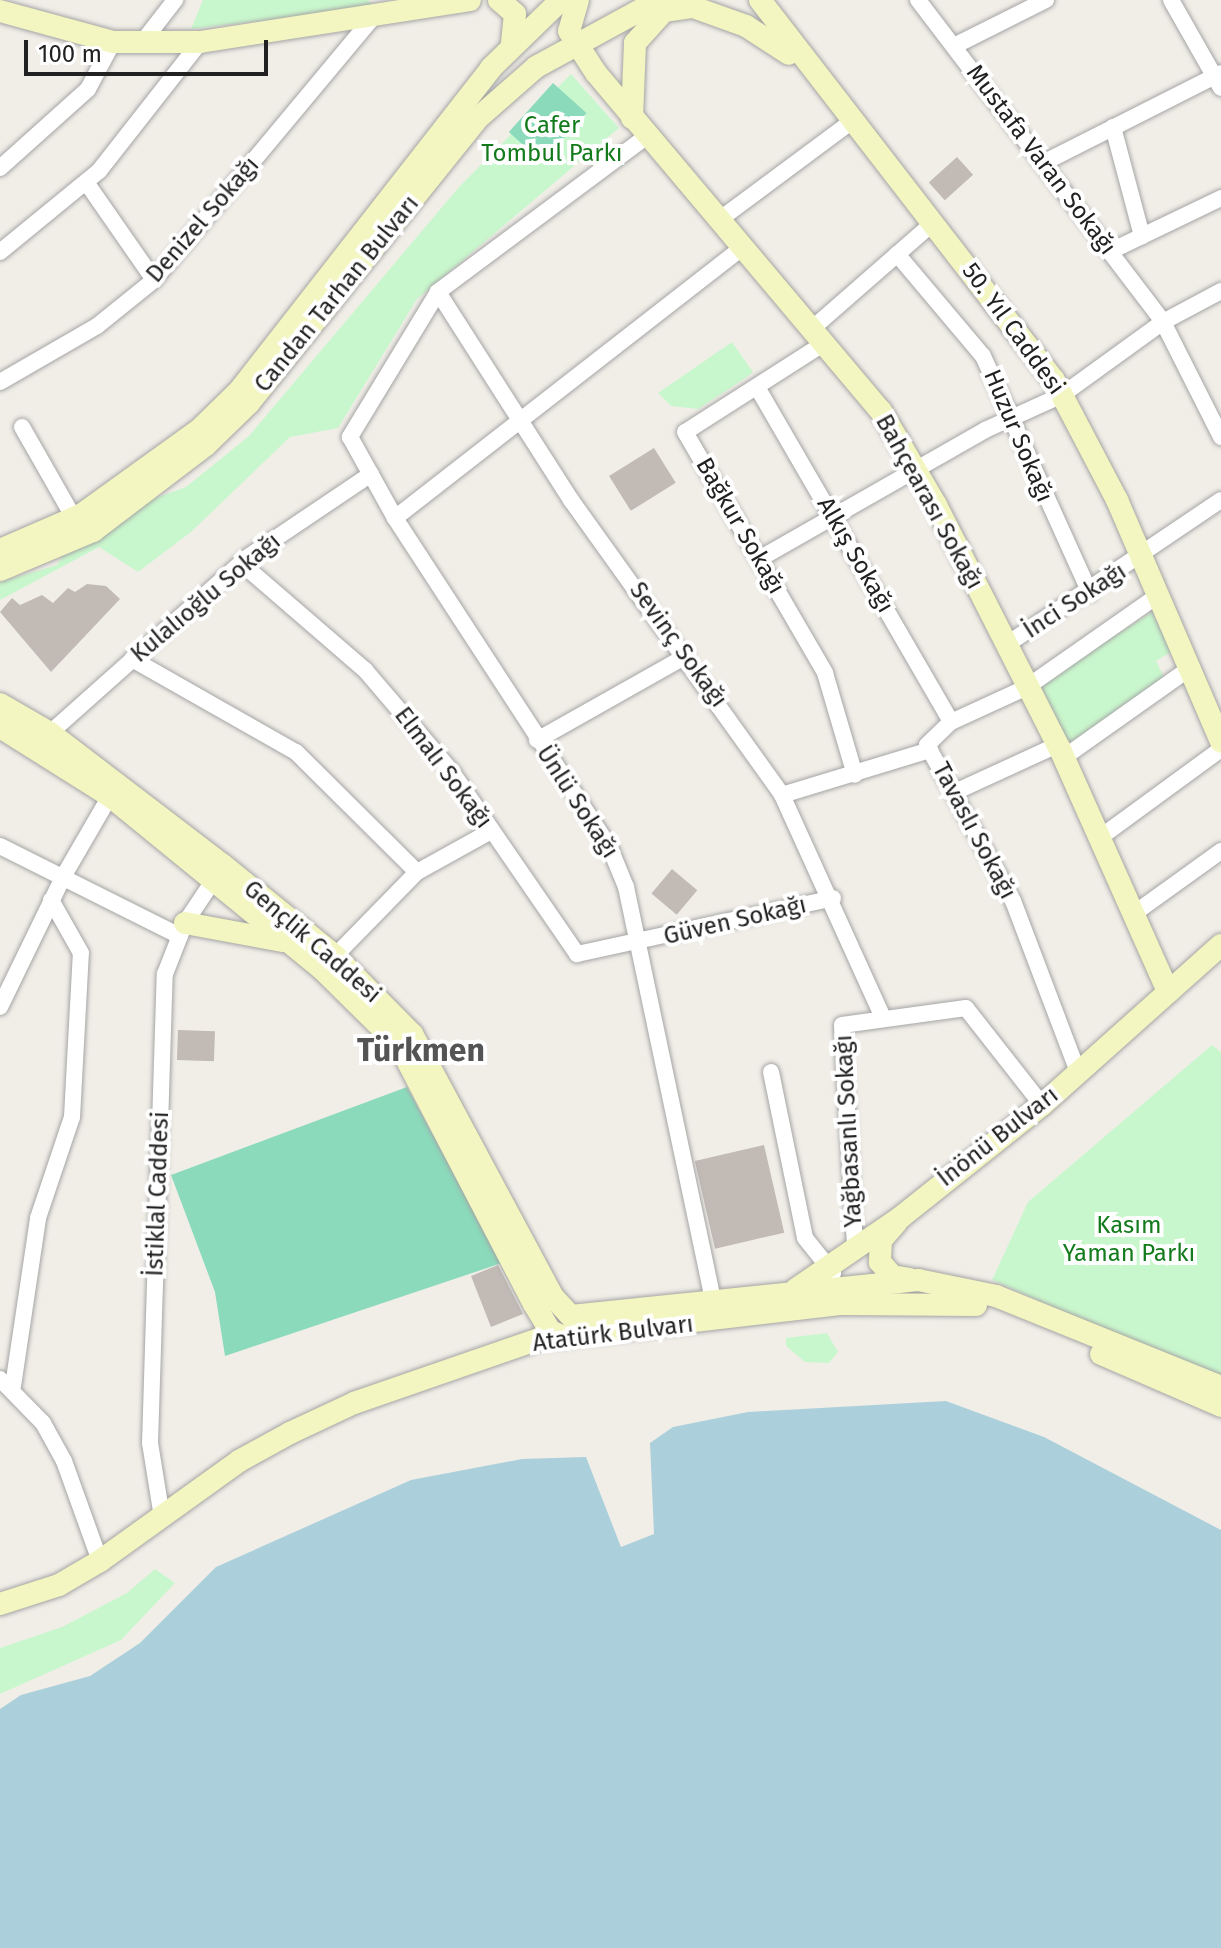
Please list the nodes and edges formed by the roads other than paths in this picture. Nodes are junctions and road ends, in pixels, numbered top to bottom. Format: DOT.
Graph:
graph roads {
  1 [pos="175,0"];
  2 [pos="470,0"];
  3 [pos="499,0"];
  4 [pos="561,0"];
  5 [pos="578,0"];
  6 [pos="659,0"];
  7 [pos="760,0"];
  8 [pos="918,0"];
  9 [pos="1046,0"];
  10 [pos="1171,0"];
  11 [pos="396,7"];
  12 [pos="0,11"];
  13 [pos="372,18"];
  14 [pos="144,40"];
  15 [pos="113,42"];
  16 [pos="200,42"];
  17 [pos="512,44"];
  18 [pos="954,46"];
  19 [pos="566,50"];
  20 [pos="806,67"];
  21 [pos="1218,79"];
  22 [pos="632,118"];
  23 [pos="851,122"];
  24 [pos="1113,127"];
  25 [pos="647,136"];
  26 [pos="1045,162"];
  27 [pos="0,168"];
  28 [pos="86,182"];
  29 [pos="1221,198"];
  30 [pos="719,220"];
  31 [pos="933,223"];
  32 [pos="1142,236"];
  33 [pos="743,247"];
  34 [pos="1111,251"];
  35 [pos="0,252"];
  36 [pos="897,254"];
  37 [pos="154,280"];
  38 [pos="1221,291"];
  39 [pos="438,292"];
  40 [pos="1163,322"];
  41 [pos="820,334"];
  42 [pos="0,382"];
  43 [pos="757,387"];
  44 [pos="1062,395"];
  45 [pos="520,420"];
  46 [pos="1010,420"];
  47 [pos="22,427"];
  48 [pos="1221,437"];
  49 [pos="915,470"];
  50 [pos="371,474"];
  51 [pos="1221,500"];
  52 [pos="832,514"];
  53 [pos="74,518"];
  54 [pos="395,518"];
  55 [pos="0,550"];
  56 [pos="1143,556"];
  57 [pos="759,559"];
  58 [pos="241,563"];
  59 [pos="0,570"];
  60 [pos="1090,593"];
  61 [pos="1160,594"];
  62 [pos="1006,645"];
  63 [pos="686,656"];
  64 [pos="132,659"];
  65 [pos="1190,668"];
  66 [pos="1027,687"];
  67 [pos="0,704"];
  68 [pos="951,722"];
  69 [pos="0,727"];
  70 [pos="50,733"];
  71 [pos="537,740"];
  72 [pos="1221,742"];
  73 [pos="1221,749"];
  74 [pos="930,750"];
  75 [pos="1060,751"];
  76 [pos="855,775"];
  77 [pos="114,789"];
  78 [pos="955,792"];
  79 [pos="782,795"];
  80 [pos="491,831"];
  81 [pos="1098,839"];
  82 [pos="0,846"];
  83 [pos="1221,851"];
  84 [pos="417,872"];
  85 [pos="218,873"];
  86 [pos="63,877"];
  87 [pos="833,898"];
  88 [pos="51,900"];
  89 [pos="1132,915"];
  90 [pos="183,930"];
  91 [pos="286,941"];
  92 [pos="637,945"];
  93 [pos="1221,945"];
  94 [pos="335,956"];
  95 [pos="1168,992"];
  96 [pos="0,1007"];
  97 [pos="883,1018"];
  98 [pos="771,1072"];
  99 [pos="1078,1072"];
  100 [pos="1042,1105"];
  101 [pos="901,1217"];
  102 [pos="855,1245"];
  103 [pos="827,1265"];
  104 [pos="918,1280"];
  105 [pos="794,1290"];
  106 [pos="841,1294"];
  107 [pos="714,1305"];
  108 [pos="764,1314"];
  109 [pos="550,1325"];
  110 [pos="6,1383"];
  111 [pos="1221,1387"];
  112 [pos="1221,1406"];
  113 [pos="162,1517"];
  114 [pos="100,1561"];
  115 [pos="0,1604"];
  1 -- 14 [label="street"];
  2 -- 11 [label="main road"];
  3 -- 17 [label="main road"];
  4 -- 17 [label="main road, Candan Tarhan Bulvarı"];
  5 -- 19 [label="main road"];
  6 -- 19 [label="main road, Candan Tarhan Bulvarı"];
  7 -- 20 [label="main road, 50. Yıl Caddesi"];
  8 -- 18 [label="street, Mustafa Varan Sokağı"];
  9 -- 18 [label="street"];
  10 -- 21 [label="street"];
  11 -- 13 [label="main road"];
  12 -- 15 [label="main road"];
  13 -- 16 [label="main road"];
  13 -- 37 [label="street, Denizel Sokağı"];
  14 -- 15 [label="main road"];
  14 -- 16 [label="main road"];
  15 -- 27 [label="street"];
  16 -- 28 [label="street"];
  17 -- 53 [label="main road, Candan Tarhan Bulvarı"];
  18 -- 26 [label="street, Mustafa Varan Sokağı"];
  19 -- 22 [label="main road, Bahçearası Sokağı"];
  19 -- 59 [label="main road, Candan Tarhan Bulvarı"];
  20 -- 22 [label="main road"];
  20 -- 23 [label="main road, 50. Yıl Caddesi"];
  21 -- 24 [label="street"];
  22 -- 25 [label="main road, Bahçearası Sokağı"];
  23 -- 30 [label="street"];
  23 -- 31 [label="main road, 50. Yıl Caddesi"];
  24 -- 26 [label="street"];
  24 -- 32 [label="street"];
  25 -- 30 [label="main road, Bahçearası Sokağı"];
  25 -- 39 [label="street"];
  26 -- 34 [label="street, Mustafa Varan Sokağı"];
  28 -- 35 [label="street"];
  28 -- 37 [label="street"];
  29 -- 32 [label="street"];
  30 -- 33 [label="main road, Bahçearası Sokağı"];
  31 -- 36 [label="street, Bağkur Sokağı"];
  31 -- 44 [label="main road, 50. Yıl Caddesi"];
  32 -- 34 [label="street"];
  33 -- 41 [label="main road, Bahçearası Sokağı"];
  33 -- 45 [label="street"];
  34 -- 40 [label="street, Mustafa Varan Sokağı"];
  36 -- 41 [label="street, Bağkur Sokağı"];
  36 -- 46 [label="street, Huzur Sokağı"];
  37 -- 42 [label="street, Denizel Sokağı"];
  38 -- 40 [label="street"];
  39 -- 45 [label="street, Sevinç Sokağı"];
  39 -- 50 [label="street, Ünlü Sokağı"];
  40 -- 44 [label="street"];
  40 -- 48 [label="street, Mustafa Varan Sokağı"];
  41 -- 43 [label="street, Bağkur Sokağı"];
  41 -- 49 [label="main road, Bahçearası Sokağı"];
  43 -- 52 [label="street, Alkış Sokağı"];
  43 -- 57 [label="street, Bağkur Sokağı"];
  44 -- 46 [label="street"];
  44 -- 56 [label="main road, 50. Yıl Caddesi"];
  45 -- 54 [label="street"];
  45 -- 63 [label="street, Sevinç Sokağı"];
  46 -- 49 [label="street"];
  46 -- 60 [label="street, Huzur Sokağı"];
  47 -- 53 [label="street"];
  49 -- 52 [label="street"];
  49 -- 62 [label="main road, Bahçearası Sokağı"];
  50 -- 54 [label="street, Ünlü Sokağı"];
  50 -- 58 [label="street, Kulalıoğlu Sokağı"];
  51 -- 56 [label="street, İnci Sokağı"];
  52 -- 57 [label="street"];
  52 -- 68 [label="street, Alkış Sokağı"];
  53 -- 55 [label="main road, Candan Tarhan Bulvarı"];
  54 -- 71 [label="street, Ünlü Sokağı"];
  56 -- 60 [label="street, İnci Sokağı"];
  56 -- 61 [label="main road, 50. Yıl Caddesi"];
  57 -- 76 [label="street, Bağkur Sokağı"];
  58 -- 64 [label="street, Kulalıoğlu Sokağı"];
  58 -- 80 [label="street, Elmalı Sokağı"];
  60 -- 62 [label="street, İnci Sokağı"];
  61 -- 65 [label="main road, 50. Yıl Caddesi"];
  61 -- 66 [label="street, Tavaslı Sokağı"];
  62 -- 66 [label="main road, Bahçearası Sokağı"];
  63 -- 71 [label="street"];
  63 -- 79 [label="street, Sevinç Sokağı"];
  64 -- 70 [label="street, Kulalıoğlu Sokağı"];
  64 -- 84 [label="street"];
  65 -- 72 [label="main road, 50. Yıl Caddesi"];
  65 -- 75 [label="street"];
  66 -- 68 [label="street, Tavaslı Sokağı"];
  66 -- 75 [label="main road, Bahçearası Sokağı"];
  67 -- 70 [label="main road, Gençlik Caddesi"];
  68 -- 74 [label="street, Tavaslı Sokağı"];
  69 -- 77 [label="main road, Gençlik Caddesi"];
  70 -- 77 [label="main road, Gençlik Caddesi"];
  71 -- 92 [label="street, Ünlü Sokağı"];
  73 -- 81 [label="street"];
  74 -- 76 [label="street"];
  74 -- 78 [label="street, Tavaslı Sokağı"];
  75 -- 78 [label="street"];
  75 -- 81 [label="main road, Bahçearası Sokağı"];
  76 -- 79 [label="street"];
  77 -- 85 [label="main road, Gençlik Caddesi"];
  77 -- 86 [label="street"];
  78 -- 99 [label="street, Tavaslı Sokağı"];
  79 -- 87 [label="street, Sevinç Sokağı"];
  80 -- 84 [label="street"];
  80 -- 92 [label="street, Elmalı Sokağı"];
  81 -- 89 [label="main road, Bahçearası Sokağı"];
  82 -- 86 [label="street"];
  83 -- 89 [label="street"];
  84 -- 94 [label="street"];
  85 -- 90 [label="street, İstiklal Caddesi"];
  85 -- 91 [label="main road, Gençlik Caddesi"];
  85 -- 94 [label="main road, Gençlik Caddesi"];
  86 -- 88 [label="street"];
  86 -- 90 [label="street"];
  87 -- 92 [label="street, Güven Sokağı"];
  87 -- 97 [label="street, Sevinç Sokağı"];
  88 -- 96 [label="street"];
  88 -- 110 [label="street"];
  89 -- 95 [label="main road, Bahçearası Sokağı"];
  90 -- 91 [label="main road"];
  90 -- 113 [label="street, İstiklal Caddesi"];
  91 -- 109 [label="main road, Gençlik Caddesi"];
  92 -- 107 [label="street, Ünlü Sokağı"];
  93 -- 95 [label="main road, İnönü Bulvarı"];
  94 -- 109 [label="main road, Gençlik Caddesi"];
  95 -- 99 [label="main road, İnönü Bulvarı"];
  97 -- 100 [label="street, Yağbasanlı Sokağı"];
  97 -- 102 [label="street, Yağbasanlı Sokağı"];
  98 -- 103 [label="street"];
  99 -- 100 [label="main road, İnönü Bulvarı"];
  100 -- 101 [label="main road, İnönü Bulvarı"];
  101 -- 102 [label="main road, İnönü Bulvarı"];
  101 -- 104 [label="main road"];
  102 -- 103 [label="main road, İnönü Bulvarı"];
  103 -- 105 [label="main road, İnönü Bulvarı"];
  103 -- 106 [label="street"];
  104 -- 106 [label="main road, Atatürk Bulvarı"];
  104 -- 111 [label="main road, Atatürk Bulvarı"];
  105 -- 106 [label="main road, Atatürk Bulvarı"];
  105 -- 107 [label="main road, Atatürk Bulvarı"];
  105 -- 108 [label="main road, İnönü Bulvarı"];
  106 -- 108 [label="main road, Atatürk Bulvarı"];
  106 -- 112 [label="main road, Atatürk Bulvarı"];
  107 -- 109 [label="main road, Atatürk Bulvarı"];
  108 -- 109 [label="main road, Atatürk Bulvarı"];
  109 -- 113 [label="main road, Atatürk Bulvarı"];
  110 -- 114 [label="street"];
  113 -- 114 [label="main road, Atatürk Bulvarı"];
  114 -- 115 [label="main road, Atatürk Bulvarı"];
}
